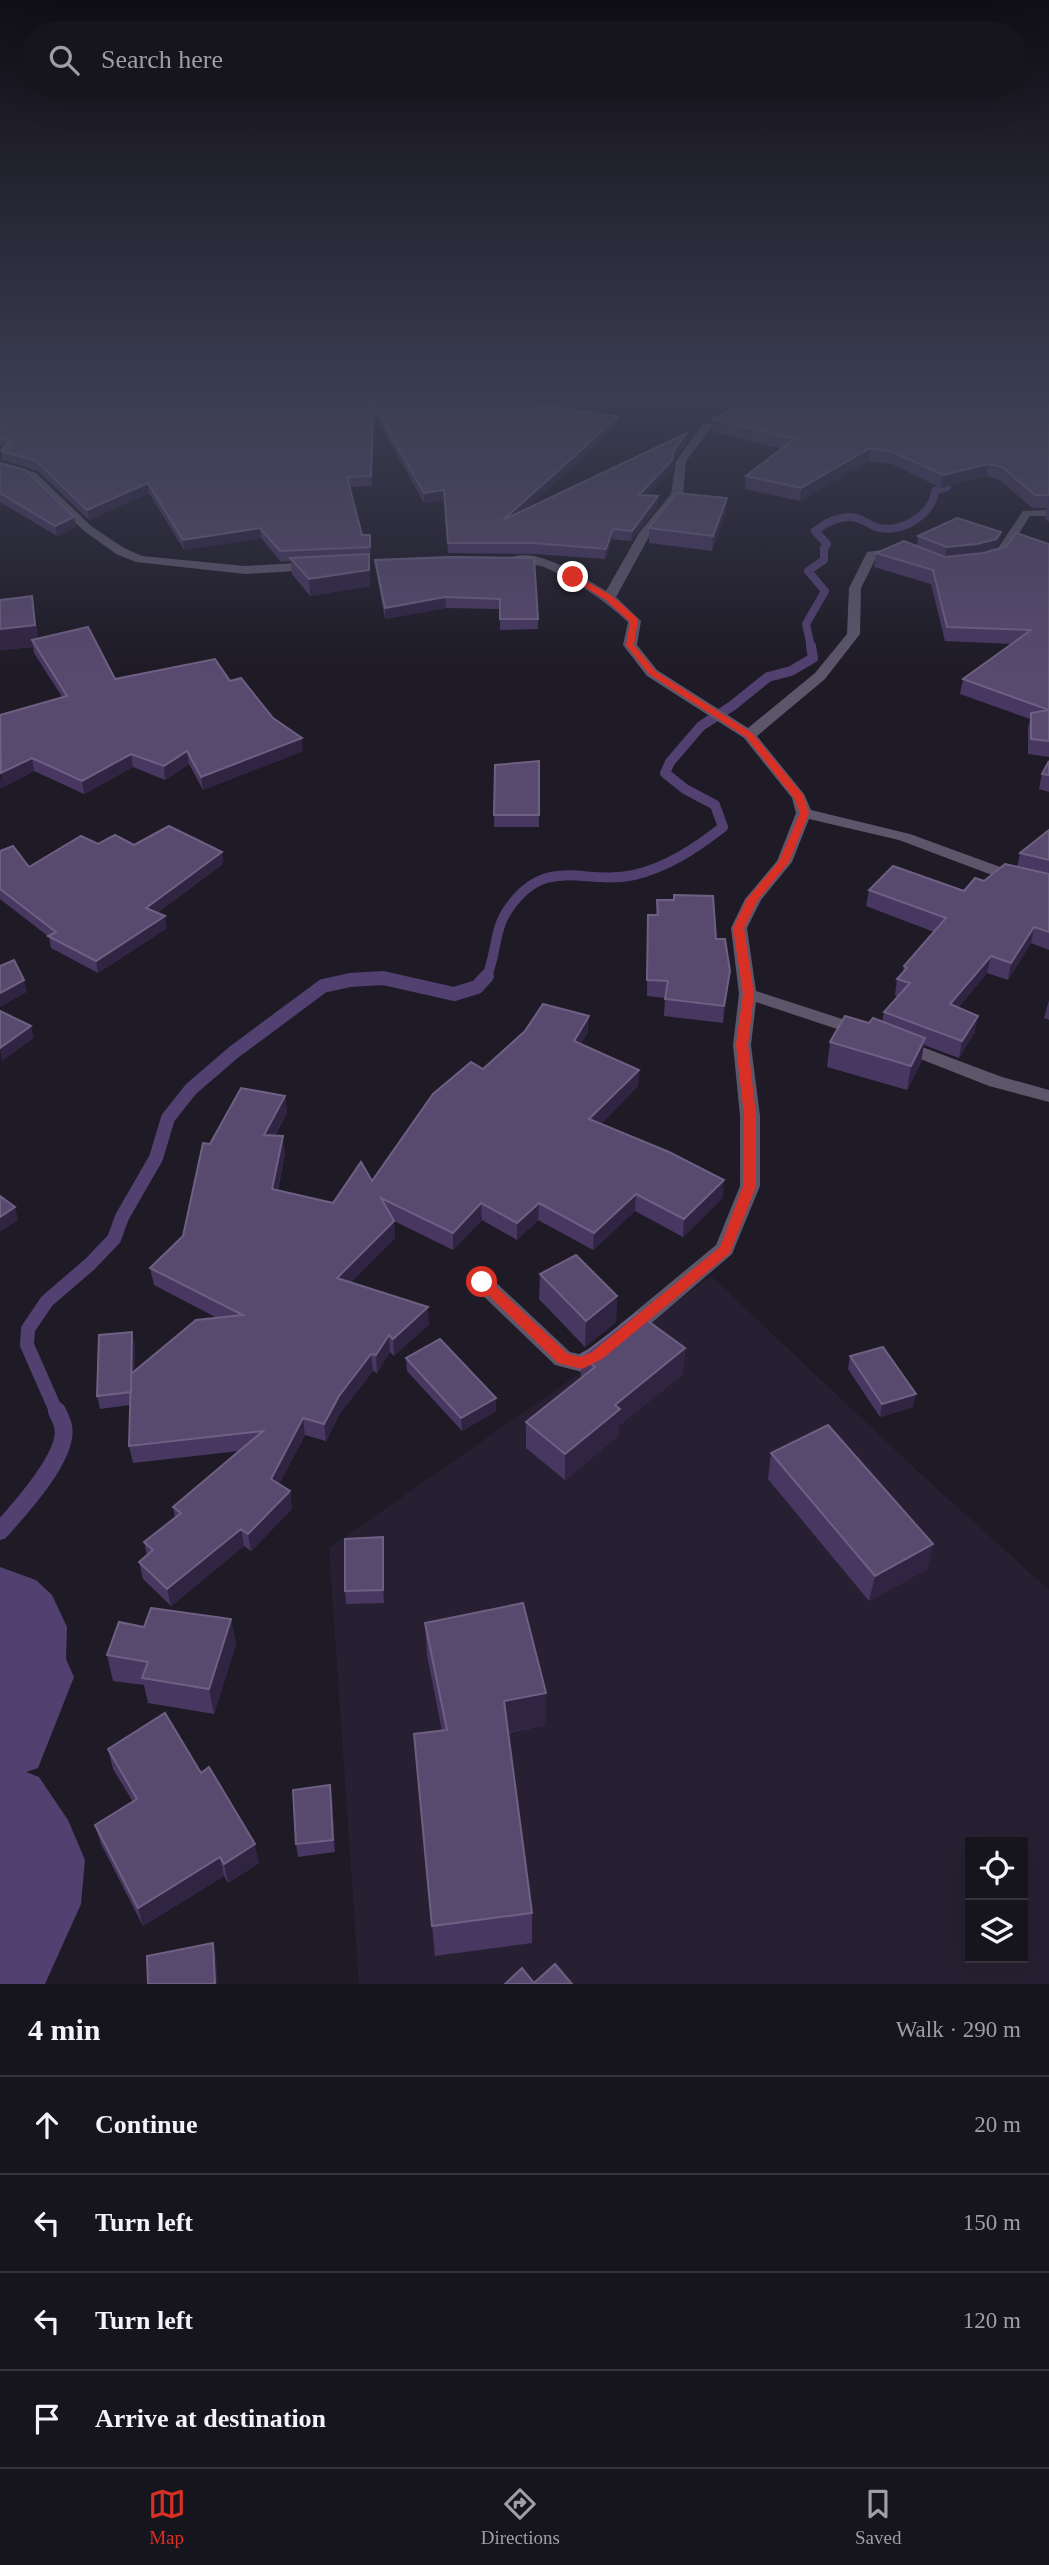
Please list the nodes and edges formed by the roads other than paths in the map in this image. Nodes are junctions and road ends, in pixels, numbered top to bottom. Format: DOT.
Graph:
graph roads {
  1 [pos="45,488"];
  2 [pos="678,488"];
  3 [pos="1049,513"];
  4 [pos="913,552"];
  5 [pos="497,560"];
  6 [pos="977,561"];
  7 [pos="321,565"];
  8 [pos="609,598"];
  9 [pos="742,732"];
  10 [pos="804,813"];
  11 [pos="1049,884"];
  12 [pos="748,994"];
  13 [pos="1049,1096"];
  14 [pos="482,1282"];
  1 -- 7 [label="street"];
  2 -- 8 [label="street"];
  3 -- 6 [label="street"];
  4 -- 9 [label="street"];
  5 -- 8 [label="street"];
  8 -- 9 [label="street"];
  9 -- 10 [label="street"];
  10 -- 11 [label="street"];
  10 -- 12 [label="street"];
  12 -- 13 [label="street"];
  12 -- 14 [label="street"];
}
